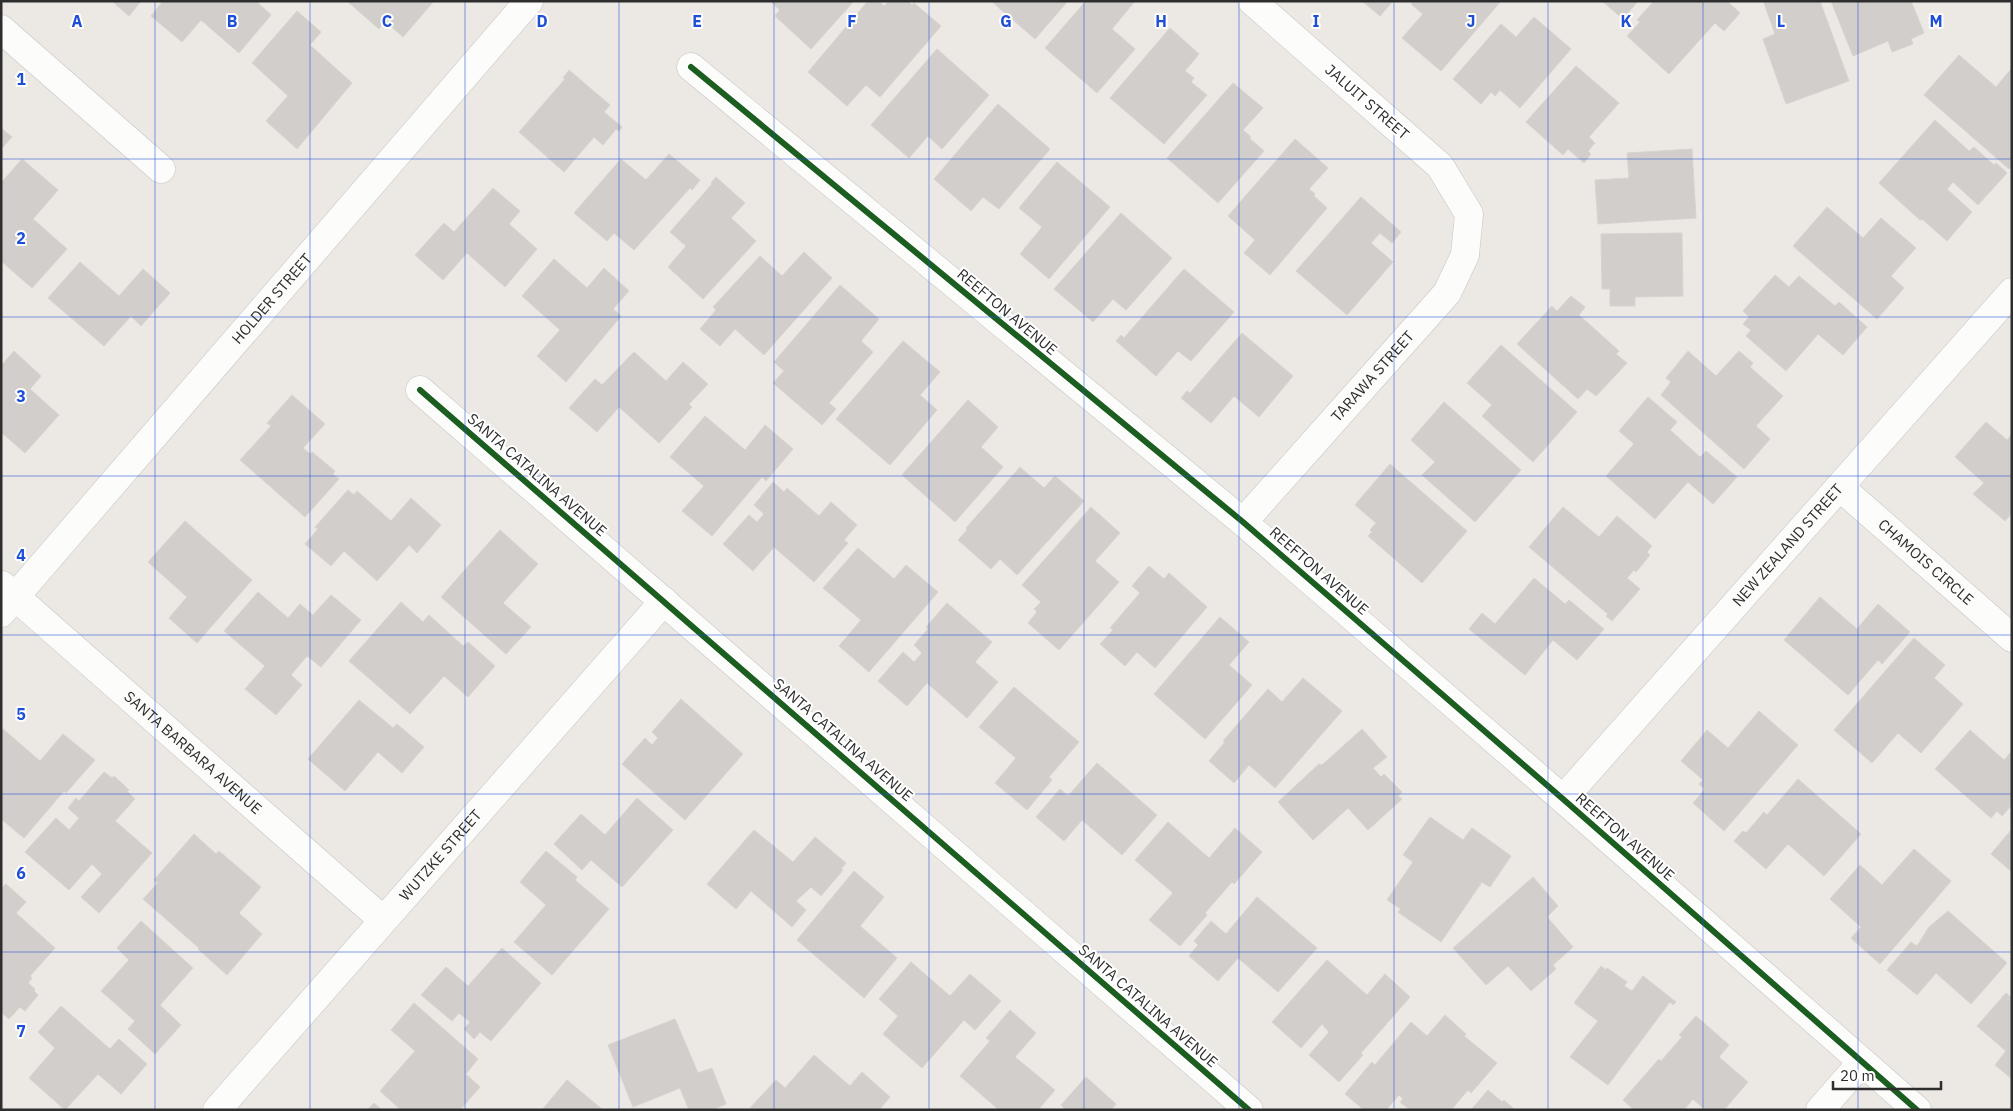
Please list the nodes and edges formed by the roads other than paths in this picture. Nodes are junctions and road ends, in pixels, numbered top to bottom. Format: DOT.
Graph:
graph roads {
  1 [pos="529,1"];
  2 [pos="1252,1"];
  3 [pos="1,29"];
  4 [pos="691,67"];
  5 [pos="161,169"];
  6 [pos="1469,214"];
  7 [pos="2012,292"];
  8 [pos="420,390"];
  9 [pos="1840,487"];
  10 [pos="1243,522"];
  11 [pos="6,598"];
  12 [pos="664,601"];
  13 [pos="2012,638"];
  14 [pos="1563,799"];
  15 [pos="383,920"];
  16 [pos="1862,1062"];
  17 [pos="218,1110"];
  18 [pos="1249,1110"];
  19 [pos="1820,1110"];
  20 [pos="1917,1110"];
  1 -- 11 [label="street, HOLDER STREET"];
  2 -- 6 [label="street, JALUIT STREET"];
  3 -- 5 [label="street"];
  4 -- 10 [label="street, REEFTON AVENUE"];
  6 -- 10 [label="street, TARAWA STREET"];
  7 -- 9 [label="street, NEW ZEALAND STREET"];
  8 -- 12 [label="street, SANTA CATALINA AVENUE"];
  9 -- 13 [label="street, CHAMOIS CIRCLE"];
  9 -- 14 [label="street, NEW ZEALAND STREET"];
  10 -- 14 [label="street, REEFTON AVENUE"];
  11 -- 15 [label="street, SANTA BARBARA AVENUE"];
  12 -- 15 [label="street, WUTZKE STREET"];
  12 -- 18 [label="street, SANTA CATALINA AVENUE"];
  14 -- 16 [label="street, REEFTON AVENUE"];
  15 -- 17 [label="street, WUTZKE STREET"];
  16 -- 19 [label="street"];
  16 -- 20 [label="street, REEFTON AVENUE"];
}
